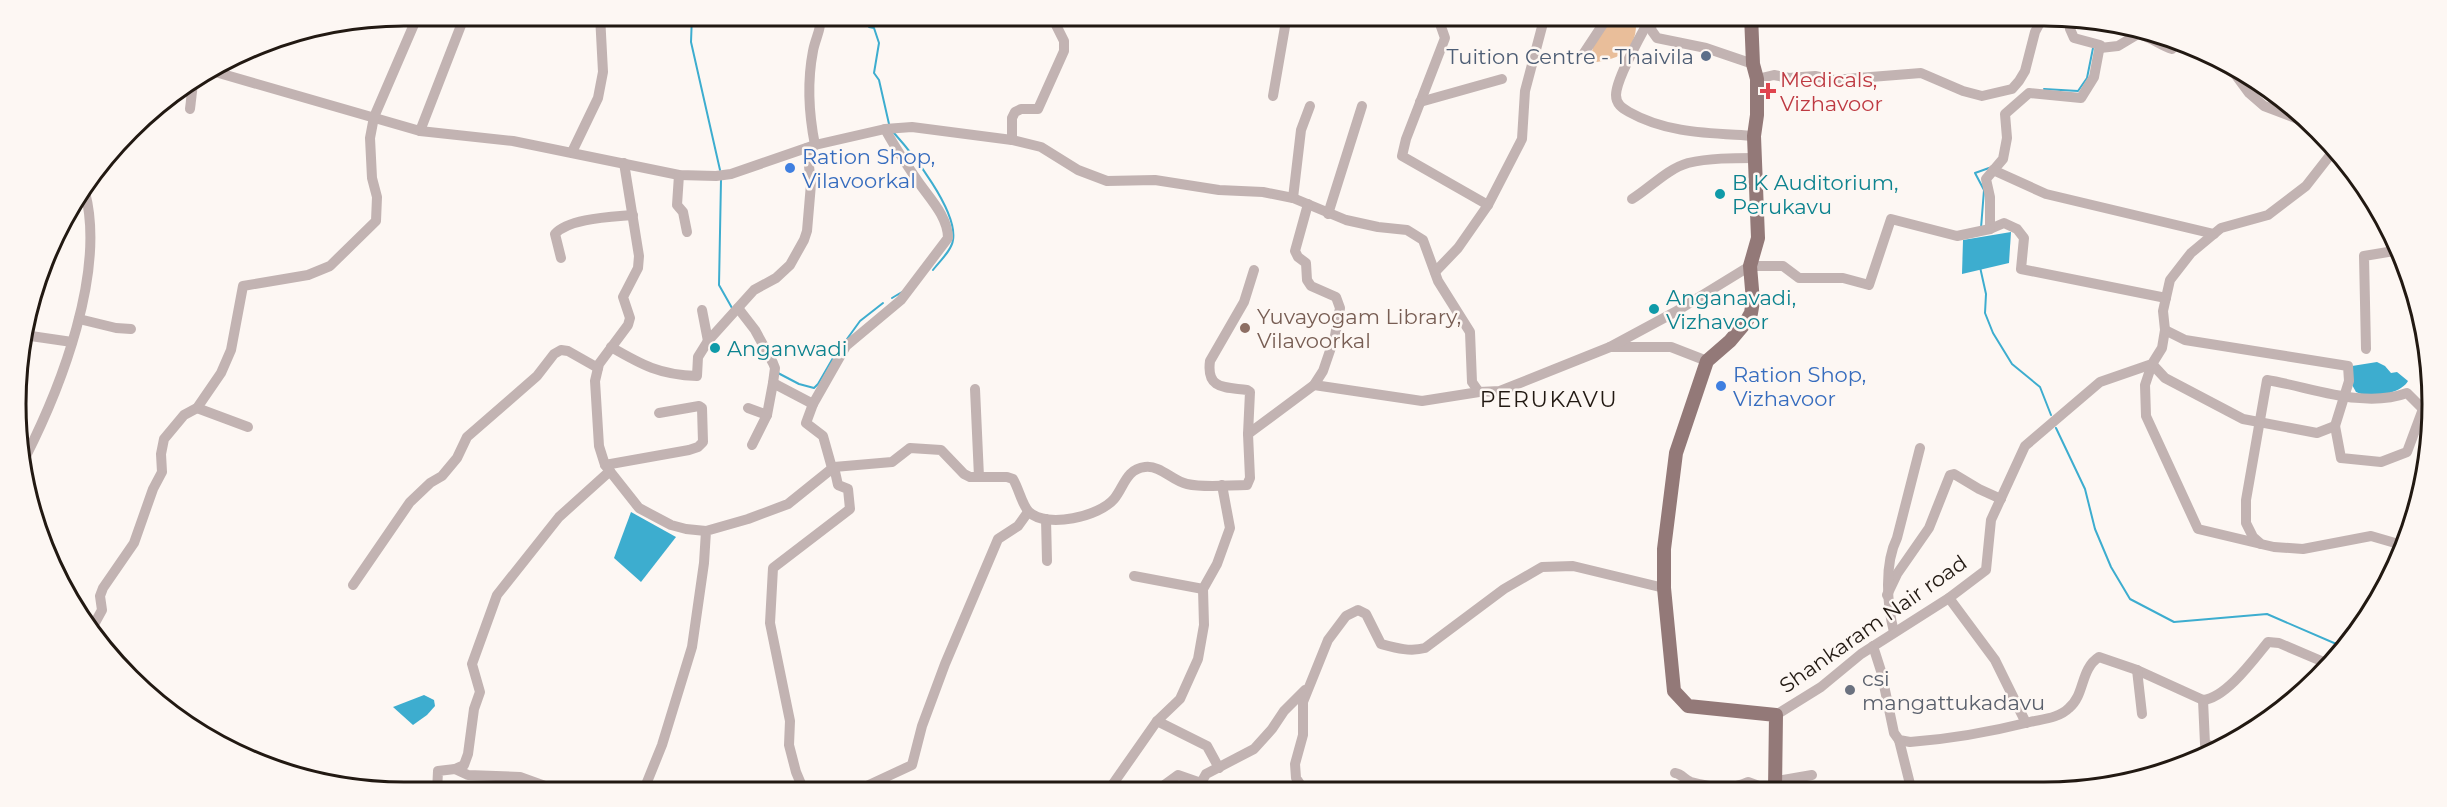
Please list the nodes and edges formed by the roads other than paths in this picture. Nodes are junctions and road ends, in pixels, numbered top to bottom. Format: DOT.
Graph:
graph roads {
  1 [pos="414,25"];
  2 [pos="461,25"];
  3 [pos="601,25"];
  4 [pos="820,25"];
  5 [pos="1057,25"];
  6 [pos="1285,25"];
  7 [pos="1440,25"];
  8 [pos="1542,25"];
  9 [pos="1602,25"];
  10 [pos="1641,25"];
  11 [pos="1649,25"];
  12 [pos="1751,25"];
  13 [pos="2039,25"];
  14 [pos="2072,26"];
  15 [pos="2134,37"];
  16 [pos="2100,48"];
  17 [pos="1584,53"];
  18 [pos="1753,64"];
  19 [pos="220,73"];
  20 [pos="1502,79"];
  21 [pos="1757,79"];
  22 [pos="2240,81"];
  23 [pos="190,91"];
  24 [pos="1273,96"];
  25 [pos="2014,96"];
  26 [pos="1420,102"];
  27 [pos="1310,106"];
  28 [pos="1362,106"];
  29 [pos="190,109"];
  30 [pos="2288,115"];
  31 [pos="374,117"];
  32 [pos="885,129"];
  33 [pos="420,131"];
  34 [pos="1754,136"];
  35 [pos="1012,140"];
  36 [pos="811,147"];
  37 [pos="572,152"];
  38 [pos="2330,156"];
  39 [pos="1755,158"];
  40 [pos="624,163"];
  41 [pos="1993,170"];
  42 [pos="678,175"];
  43 [pos="86,198"];
  44 [pos="1293,198"];
  45 [pos="1632,199"];
  46 [pos="1308,204"];
  47 [pos="1488,205"];
  48 [pos="1329,214"];
  49 [pos="633,215"];
  50 [pos="1984,230"];
  51 [pos="687,232"];
  52 [pos="2214,234"];
  53 [pos="2390,252"];
  54 [pos="561,258"];
  55 [pos="1750,266"];
  56 [pos="1254,270"];
  57 [pos="1435,272"];
  58 [pos="2166,298"];
  59 [pos="702,310"];
  60 [pos="736,310"];
  61 [pos="79,319"];
  62 [pos="131,329"];
  63 [pos="2164,330"];
  64 [pos="32,336"];
  65 [pos="708,341"];
  66 [pos="72,342"];
  67 [pos="611,347"];
  68 [pos="1610,347"];
  69 [pos="2366,349"];
  70 [pos="1707,361"];
  71 [pos="2152,364"];
  72 [pos="598,368"];
  73 [pos="773,383"];
  74 [pos="1314,385"];
  75 [pos="975,389"];
  76 [pos="1479,392"];
  77 [pos="2346,396"];
  78 [pos="813,404"];
  79 [pos="197,408"];
  80 [pos="748,408"];
  81 [pos="2422,408"];
  82 [pos="659,413"];
  83 [pos="767,415"];
  84 [pos="2421,416"];
  85 [pos="2261,424"];
  86 [pos="248,426"];
  87 [pos="2335,426"];
  88 [pos="1248,434"];
  89 [pos="752,445"];
  90 [pos="1920,448"];
  91 [pos="29,451"];
  92 [pos="833,467"];
  93 [pos="607,468"];
  94 [pos="979,477"];
  95 [pos="1222,485"];
  96 [pos="2001,499"];
  97 [pos="1028,512"];
  98 [pos="1046,519"];
  99 [pos="706,531"];
  100 [pos="2395,543"];
  101 [pos="2261,544"];
  102 [pos="1047,561"];
  103 [pos="1134,576"];
  104 [pos="353,585"];
  105 [pos="1664,588"];
  106 [pos="1203,589"];
  107 [pos="1887,595"];
  108 [pos="1949,598"];
  109 [pos="95,622"];
  110 [pos="1894,633"];
  111 [pos="1873,646"];
  112 [pos="2321,661"];
  113 [pos="2137,670"];
  114 [pos="1307,688"];
  115 [pos="2203,700"];
  116 [pos="2142,714"];
  117 [pos="1776,715"];
  118 [pos="1157,721"];
  119 [pos="2026,723"];
  120 [pos="1899,740"];
  121 [pos="2207,745"];
  122 [pos="1219,768"];
  123 [pos="455,769"];
  124 [pos="1675,773"];
  125 [pos="1812,775"];
  126 [pos="437,782"];
  127 [pos="534,782"];
  128 [pos="647,782"];
  129 [pos="800,782"];
  130 [pos="875,782"];
  131 [pos="1114,782"];
  132 [pos="1168,782"];
  133 [pos="1198,782"];
  134 [pos="1202,782"];
  135 [pos="1299,782"];
  136 [pos="1696,782"];
  137 [pos="1773,782"];
  138 [pos="1789,782"];
  139 [pos="1910,782"];
  1 -- 31 [label="street"];
  2 -- 33 [label="street"];
  3 -- 37 [label="street"];
  4 -- 36 [label="street"];
  5 -- 35 [label="street"];
  6 -- 24 [label="street"];
  7 -- 26 [label="street"];
  8 -- 47 [label="street"];
  9 -- 17 [label="street"];
  10 -- 34 [label="street"];
  11 -- 18 [label="street"];
  12 -- 18 [label="main road"];
  13 -- 25 [label="street"];
  14 -- 16 [label="street"];
  15 -- 16 [label="street"];
  16 -- 25 [label="street"];
  18 -- 21 [label="main road"];
  19 -- 31 [label="street"];
  20 -- 26 [label="street"];
  21 -- 25 [label="street"];
  21 -- 34 [label="main road"];
  22 -- 30 [label="street"];
  23 -- 29 [label="street"];
  25 -- 41 [label="street"];
  26 -- 47 [label="street"];
  27 -- 44 [label="street"];
  28 -- 48 [label="street"];
  31 -- 33 [label="street"];
  31 -- 79 [label="street"];
  32 -- 35 [label="street"];
  32 -- 36 [label="street"];
  32 -- 78 [label="street"];
  33 -- 37 [label="street"];
  34 -- 39 [label="main road"];
  35 -- 44 [label="street"];
  36 -- 42 [label="street"];
  36 -- 60 [label="street"];
  37 -- 40 [label="street"];
  38 -- 52 [label="street"];
  39 -- 45 [label="street"];
  39 -- 55 [label="main road"];
  40 -- 42 [label="street"];
  40 -- 49 [label="street"];
  41 -- 50 [label="street"];
  41 -- 52 [label="street"];
  42 -- 51 [label="street"];
  43 -- 61 [label="street"];
  44 -- 46 [label="street"];
  46 -- 48 [label="street"];
  46 -- 74 [label="street"];
  47 -- 57 [label="street"];
  48 -- 57 [label="street"];
  49 -- 54 [label="street"];
  49 -- 67 [label="street"];
  50 -- 55 [label="street"];
  50 -- 58 [label="street"];
  52 -- 58 [label="street"];
  53 -- 69 [label="street"];
  55 -- 68 [label="street"];
  55 -- 70 [label="main road"];
  56 -- 88 [label="street"];
  57 -- 76 [label="street"];
  58 -- 63 [label="street"];
  59 -- 65 [label="street"];
  60 -- 65 [label="street"];
  60 -- 73 [label="street"];
  61 -- 62 [label="street"];
  61 -- 66 [label="street"];
  63 -- 71 [label="street"];
  63 -- 77 [label="street"];
  64 -- 66 [label="street"];
  65 -- 67 [label="street"];
  66 -- 91 [label="street"];
  67 -- 72 [label="street"];
  68 -- 70 [label="street"];
  68 -- 76 [label="street"];
  70 -- 105 [label="main road"];
  71 -- 85 [label="street"];
  71 -- 96 [label="street, Shankaram Nair road"];
  71 -- 101 [label="street"];
  72 -- 93 [label="street"];
  72 -- 104 [label="street"];
  73 -- 78 [label="street"];
  73 -- 83 [label="street"];
  74 -- 76 [label="street"];
  74 -- 88 [label="street"];
  75 -- 94 [label="street"];
  77 -- 81 [label="street"];
  77 -- 85 [label="street"];
  77 -- 87 [label="street"];
  78 -- 92 [label="street"];
  79 -- 86 [label="street"];
  79 -- 109 [label="street"];
  80 -- 83 [label="street"];
  82 -- 93 [label="street"];
  83 -- 89 [label="street"];
  84 -- 87 [label="street"];
  85 -- 87 [label="street"];
  85 -- 101 [label="street"];
  88 -- 95 [label="street"];
  90 -- 107 [label="street"];
  92 -- 94 [label="street"];
  92 -- 99 [label="street"];
  92 -- 129 [label="street"];
  93 -- 99 [label="street"];
  93 -- 123 [label="street"];
  94 -- 97 [label="street"];
  95 -- 98 [label="street"];
  95 -- 106 [label="street"];
  96 -- 107 [label="street"];
  96 -- 108 [label="street, Shankaram Nair road"];
  97 -- 98 [label="street"];
  97 -- 130 [label="street"];
  98 -- 102 [label="street"];
  99 -- 128 [label="street"];
  100 -- 101 [label="street"];
  103 -- 106 [label="street"];
  105 -- 114 [label="street"];
  105 -- 117 [label="main road"];
  106 -- 118 [label="street"];
  107 -- 110 [label="street"];
  108 -- 110 [label="street, Shankaram Nair road"];
  108 -- 119 [label="street"];
  110 -- 111 [label="street, Shankaram Nair road"];
  111 -- 117 [label="street, Shankaram Nair road"];
  111 -- 120 [label="street"];
  112 -- 115 [label="street"];
  113 -- 115 [label="street"];
  113 -- 116 [label="street"];
  113 -- 119 [label="street"];
  114 -- 122 [label="street"];
  114 -- 135 [label="street"];
  115 -- 121 [label="street"];
  117 -- 137 [label="main road"];
  118 -- 122 [label="street"];
  118 -- 131 [label="street"];
  119 -- 120 [label="street"];
  120 -- 139 [label="street"];
  122 -- 134 [label="street"];
  123 -- 126 [label="street"];
  123 -- 127 [label="street"];
  124 -- 136 [label="street"];
  125 -- 138 [label="street"];
  132 -- 133 [label="street"];
}
